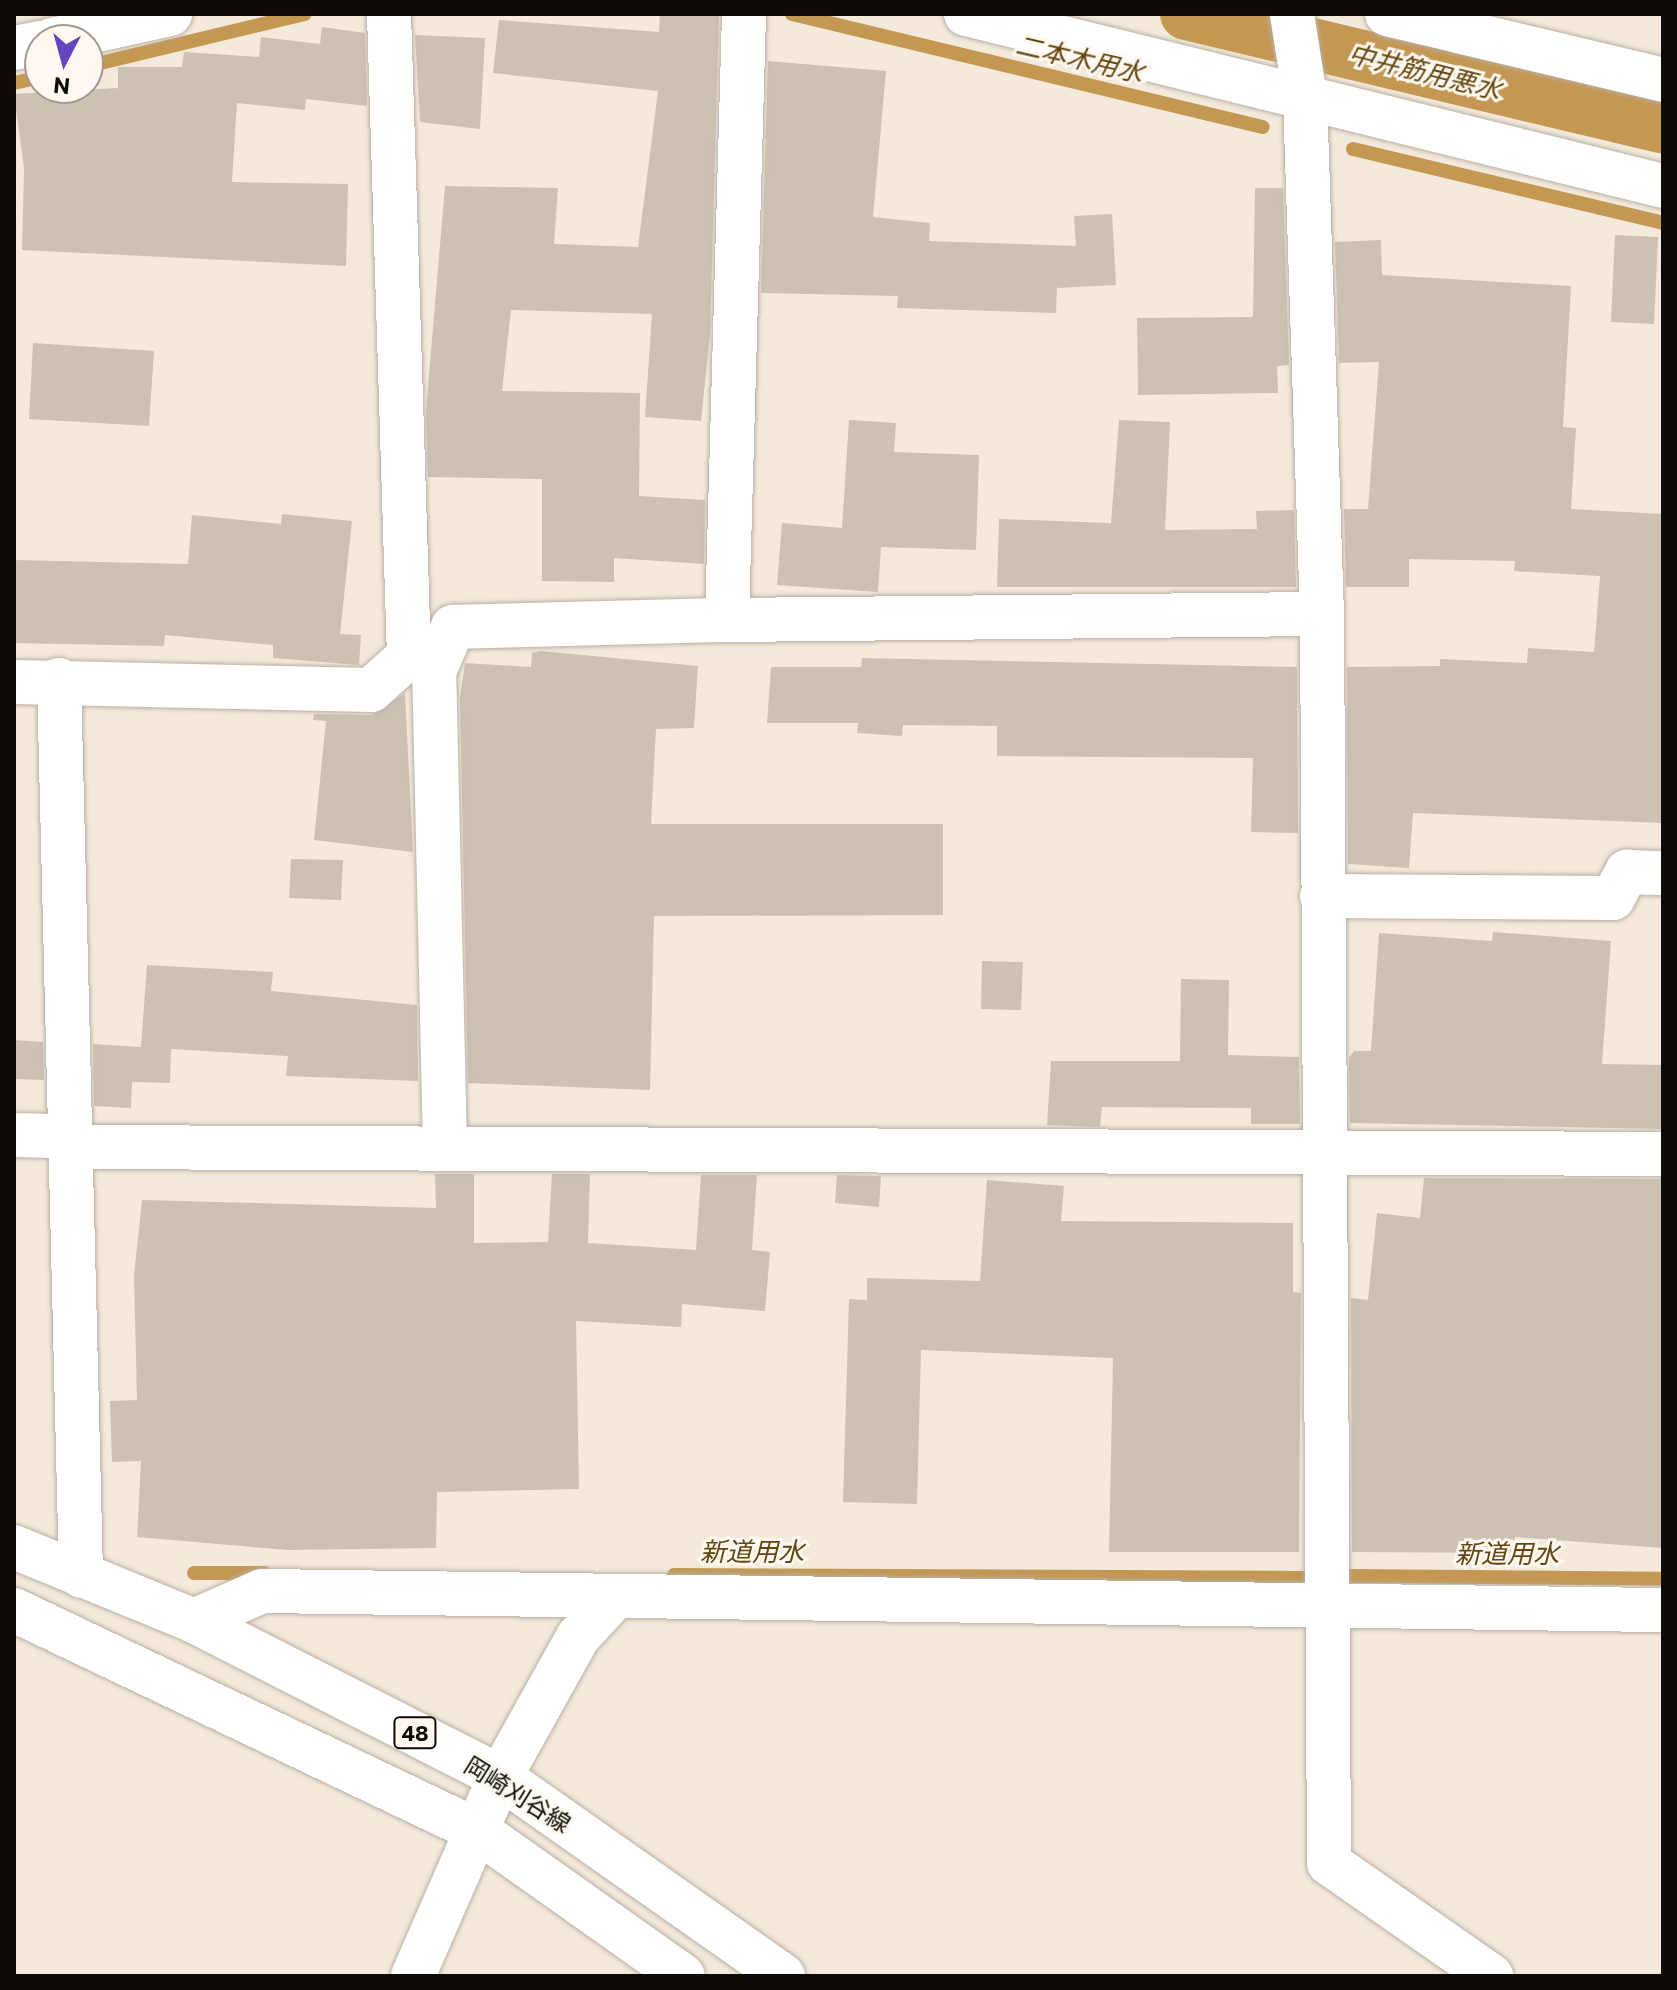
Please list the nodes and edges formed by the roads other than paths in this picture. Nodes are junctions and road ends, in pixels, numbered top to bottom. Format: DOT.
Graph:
graph roads {
  1 [pos="170,14"];
  2 [pos="389,14"];
  3 [pos="744,14"];
  4 [pos="966,14"];
  5 [pos="1292,14"];
  6 [pos="1387,14"];
  7 [pos="104,29"];
  8 [pos="1663,80"];
  9 [pos="1305,97"];
  10 [pos="1663,186"];
  11 [pos="1322,614"];
  12 [pos="727,620"];
  13 [pos="422,664"];
  14 [pos="59,680"];
  15 [pos="14,682"];
  16 [pos="1663,873"];
  17 [pos="1322,896"];
  18 [pos="14,1135"];
  19 [pos="73,1147"];
  20 [pos="445,1148"];
  21 [pos="1322,1149"];
  22 [pos="1663,1154"];
  23 [pos="14,1547"];
  24 [pos="81,1576"];
  25 [pos="615,1597"];
  26 [pos="14,1610"];
  27 [pos="1332,1610"];
  28 [pos="1663,1610"];
  29 [pos="194,1621"];
  30 [pos="500,1777"];
  31 [pos="478,1831"];
  32 [pos="413,1976"];
  33 [pos="683,1976"];
  34 [pos="783,1976"];
  35 [pos="1491,1976"];
  1 -- 7 [label="street"];
  2 -- 13 [label="street"];
  3 -- 12 [label="street"];
  4 -- 9 [label="street"];
  5 -- 9 [label="street"];
  6 -- 8 [label="street"];
  9 -- 10 [label="street"];
  9 -- 11 [label="street"];
  11 -- 12 [label="street"];
  11 -- 17 [label="street"];
  12 -- 13 [label="street"];
  13 -- 14 [label="street"];
  13 -- 20 [label="street"];
  14 -- 15 [label="street"];
  14 -- 19 [label="street"];
  16 -- 17 [label="street"];
  17 -- 21 [label="street"];
  18 -- 19 [label="street"];
  19 -- 20 [label="street"];
  19 -- 24 [label="street"];
  20 -- 21 [label="street"];
  21 -- 22 [label="street"];
  21 -- 27 [label="street"];
  23 -- 24 [label="street, 岡崎刈谷線 / 48"];
  24 -- 29 [label="street, 岡崎刈谷線 / 48"];
  25 -- 27 [label="street"];
  25 -- 29 [label="street"];
  25 -- 30 [label="street"];
  26 -- 31 [label="street, 48"];
  27 -- 28 [label="street"];
  27 -- 35 [label="street"];
  29 -- 30 [label="street, 岡崎刈谷線 / 48"];
  30 -- 31 [label="street"];
  30 -- 34 [label="street, 岡崎刈谷線 / 48"];
  31 -- 32 [label="street"];
  31 -- 33 [label="street, 48"];
}
